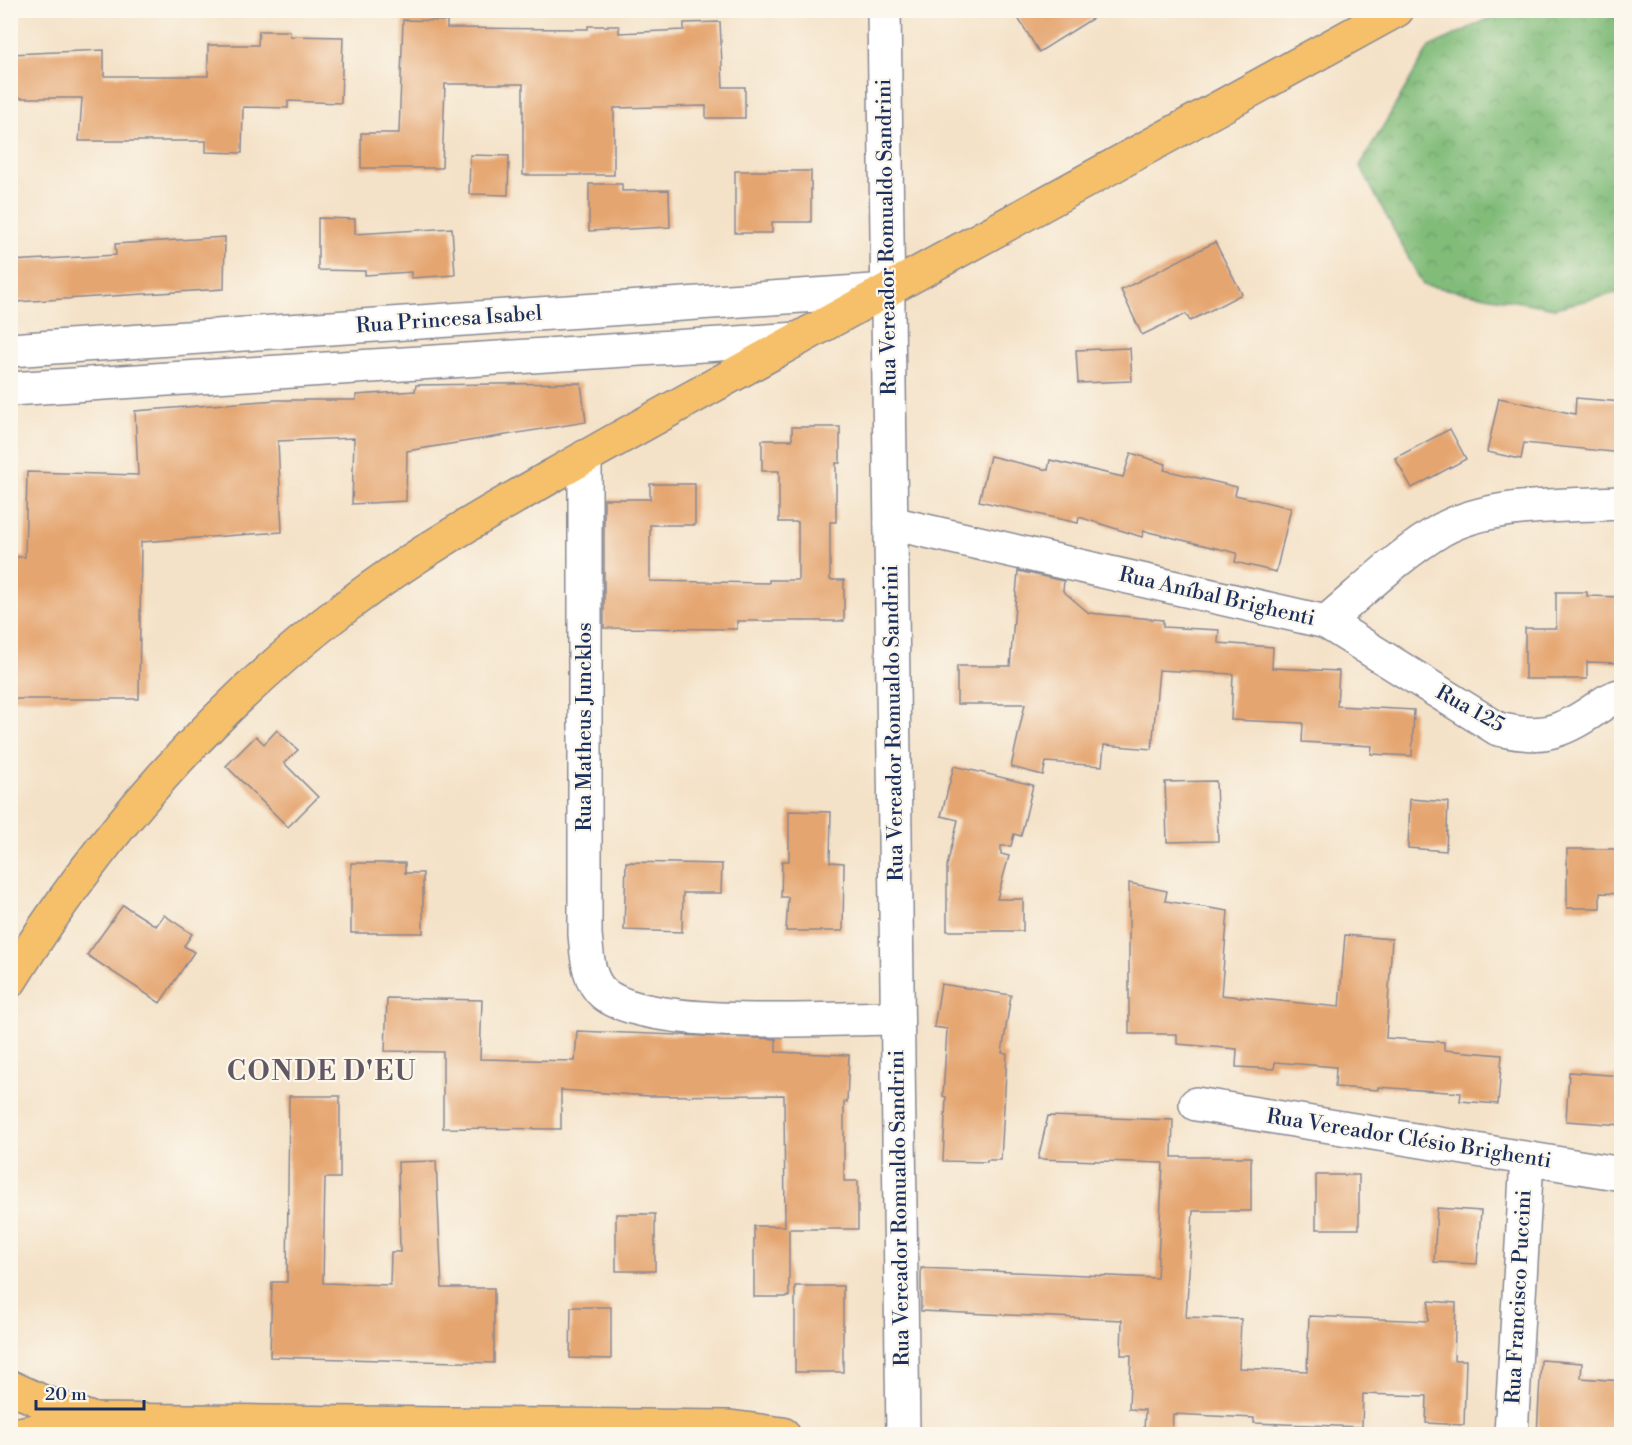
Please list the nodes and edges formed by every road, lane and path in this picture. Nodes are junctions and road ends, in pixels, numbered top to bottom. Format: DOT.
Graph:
graph roads {
  1 [pos="884,10"];
  2 [pos="1397,10"];
  3 [pos="888,290"];
  4 [pos="798,339"];
  5 [pos="10,350"];
  6 [pos="10,389"];
  7 [pos="585,457"];
  8 [pos="1622,503"];
  9 [pos="891,523"];
  10 [pos="1326,622"];
  11 [pos="1622,695"];
  12 [pos="10,981"];
  13 [pos="897,1018"];
  14 [pos="1196,1104"];
  15 [pos="1527,1159"];
  16 [pos="1622,1174"];
  17 [pos="10,1387"];
  18 [pos="93,1420"];
  19 [pos="19,1434"];
  20 [pos="783,1434"];
  21 [pos="903,1434"];
  22 [pos="1511,1434"];
  1 -- 3 [label="street, Rua Vereador Romualdo Sandrini"];
  2 -- 3 [label="main road"];
  3 -- 4 [label="main road"];
  3 -- 5 [label="street, Rua Princesa Isabel"];
  3 -- 9 [label="street, Rua Vereador Romualdo Sandrini"];
  4 -- 6 [label="street, Rua Princesa Isabel"];
  4 -- 7 [label="main road"];
  7 -- 12 [label="main road"];
  7 -- 13 [label="street, Rua Matheus Juncklos"];
  8 -- 10 [label="street, Rua Aníbal Brighenti"];
  9 -- 10 [label="street, Rua Aníbal Brighenti"];
  9 -- 13 [label="street, Rua Vereador Romualdo Sandrini"];
  10 -- 11 [label="street, Rua 125"];
  13 -- 21 [label="street, Rua Vereador Romualdo Sandrini"];
  14 -- 15 [label="street, Rua Vereador Clésio Brighenti"];
  15 -- 16 [label="street, Rua Vereador Clésio Brighenti"];
  15 -- 22 [label="street, Rua Francisco Puccini"];
  17 -- 18 [label="main road"];
  18 -- 19 [label="main road"];
  18 -- 20 [label="main road"];
}
